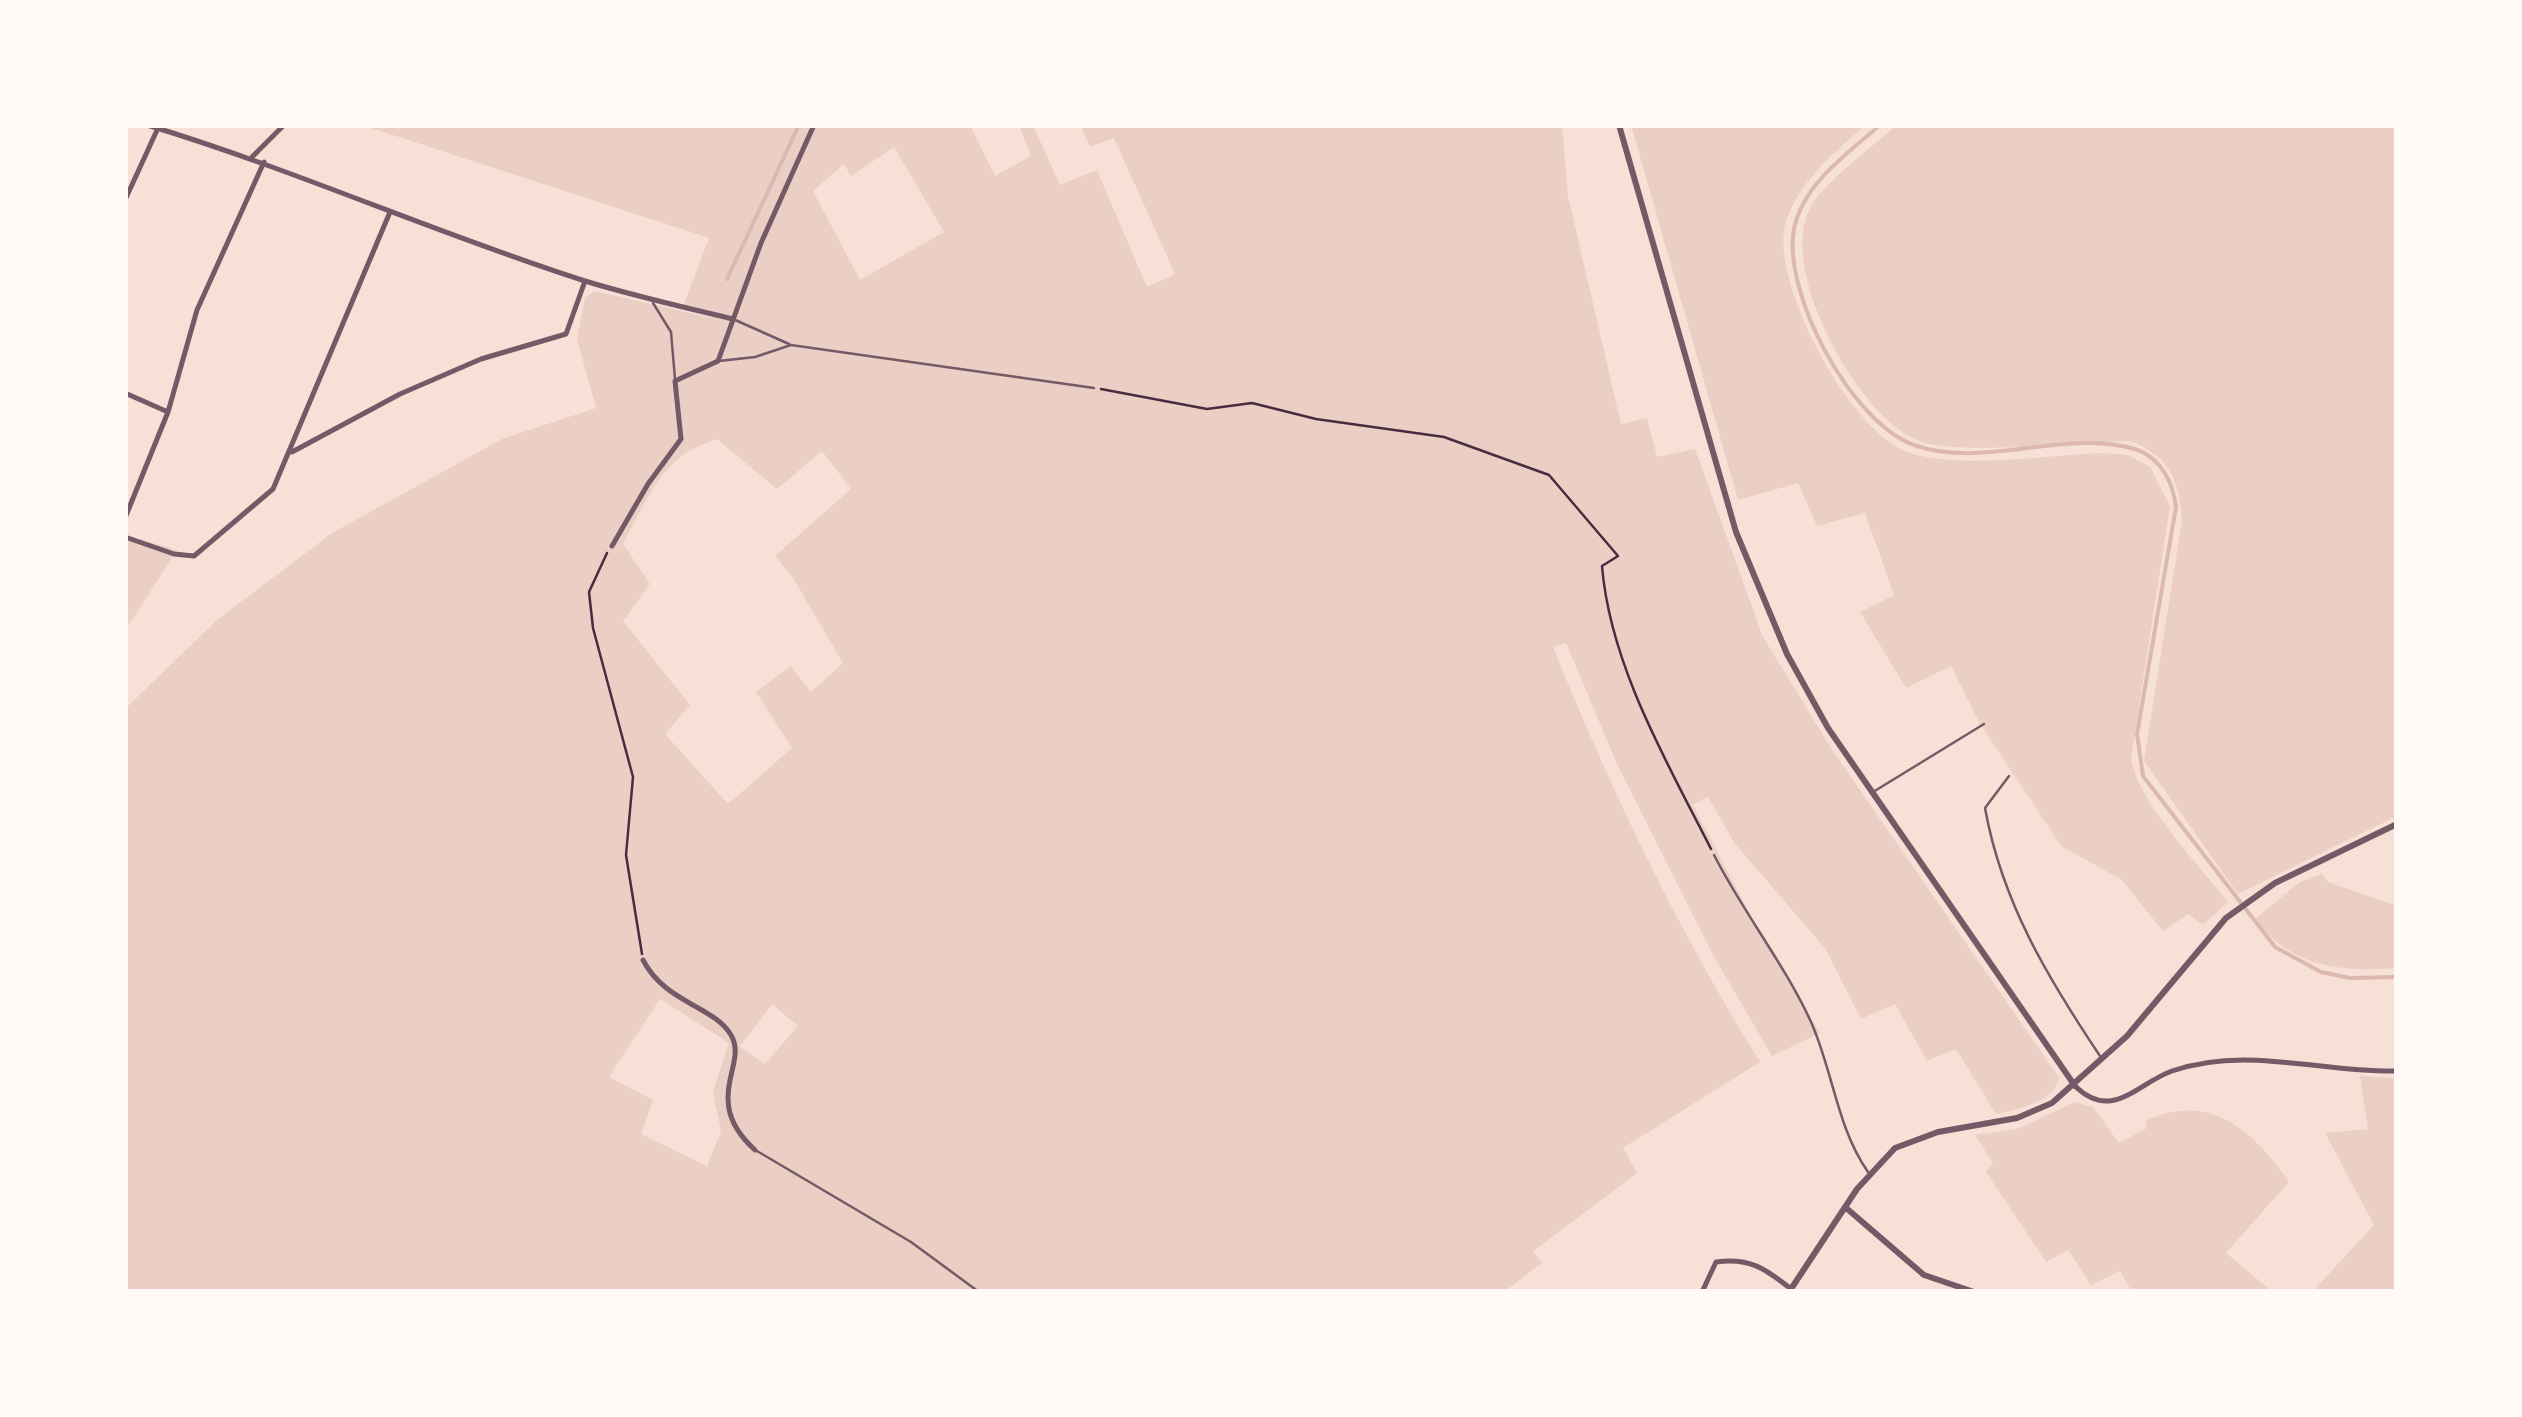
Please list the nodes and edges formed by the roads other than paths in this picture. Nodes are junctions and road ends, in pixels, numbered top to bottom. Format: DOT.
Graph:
graph roads {
  1 [pos="148,125"];
  2 [pos="284,125"];
  3 [pos="814,125"];
  4 [pos="1619,125"];
  5 [pos="158,126"];
  6 [pos="252,157"];
  7 [pos="264,162"];
  8 [pos="125,200"];
  9 [pos="390,212"];
  10 [pos="586,281"];
  11 [pos="650,299"];
  12 [pos="732,320"];
  13 [pos="790,344"];
  14 [pos="718,362"];
  15 [pos="675,381"];
  16 [pos="1094,388"];
  17 [pos="125,393"];
  18 [pos="168,412"];
  19 [pos="291,452"];
  20 [pos="125,518"];
  21 [pos="125,537"];
  22 [pos="612,546"];
  23 [pos="1984,724"];
  24 [pos="2009,776"];
  25 [pos="1872,793"];
  26 [pos="2397,824"];
  27 [pos="1714,855"];
  28 [pos="643,960"];
  29 [pos="2103,1060"];
  30 [pos="2397,1071"];
  31 [pos="2075,1086"];
  32 [pos="755,1150"];
  33 [pos="1869,1173"];
  34 [pos="1846,1207"];
  35 [pos="1790,1290"];
  36 [pos="980,1292"];
  37 [pos="1702,1292"];
  38 [pos="1974,1292"];
  1 -- 5 [label="street"];
  2 -- 6 [label="street"];
  3 -- 12 [label="street"];
  4 -- 25 [label="street"];
  5 -- 6 [label="street"];
  5 -- 8 [label="street"];
  6 -- 7 [label="street"];
  7 -- 9 [label="street"];
  7 -- 18 [label="street"];
  9 -- 10 [label="street"];
  9 -- 19 [label="street"];
  10 -- 11 [label="street"];
  10 -- 19 [label="street"];
  11 -- 12 [label="street"];
  11 -- 15 [label="lane"];
  12 -- 13 [label="lane"];
  12 -- 14 [label="street"];
  13 -- 14 [label="lane"];
  13 -- 16 [label="lane"];
  14 -- 15 [label="street"];
  15 -- 22 [label="street"];
  17 -- 18 [label="street"];
  18 -- 20 [label="street"];
  19 -- 21 [label="street"];
  23 -- 25 [label="lane"];
  24 -- 29 [label="lane"];
  25 -- 31 [label="street"];
  26 -- 29 [label="street"];
  27 -- 33 [label="lane"];
  28 -- 32 [label="street"];
  29 -- 31 [label="street"];
  30 -- 31 [label="street"];
  31 -- 33 [label="street"];
  32 -- 36 [label="lane"];
  33 -- 34 [label="street"];
  34 -- 35 [label="street"];
  34 -- 38 [label="street"];
  35 -- 37 [label="street"];
}
